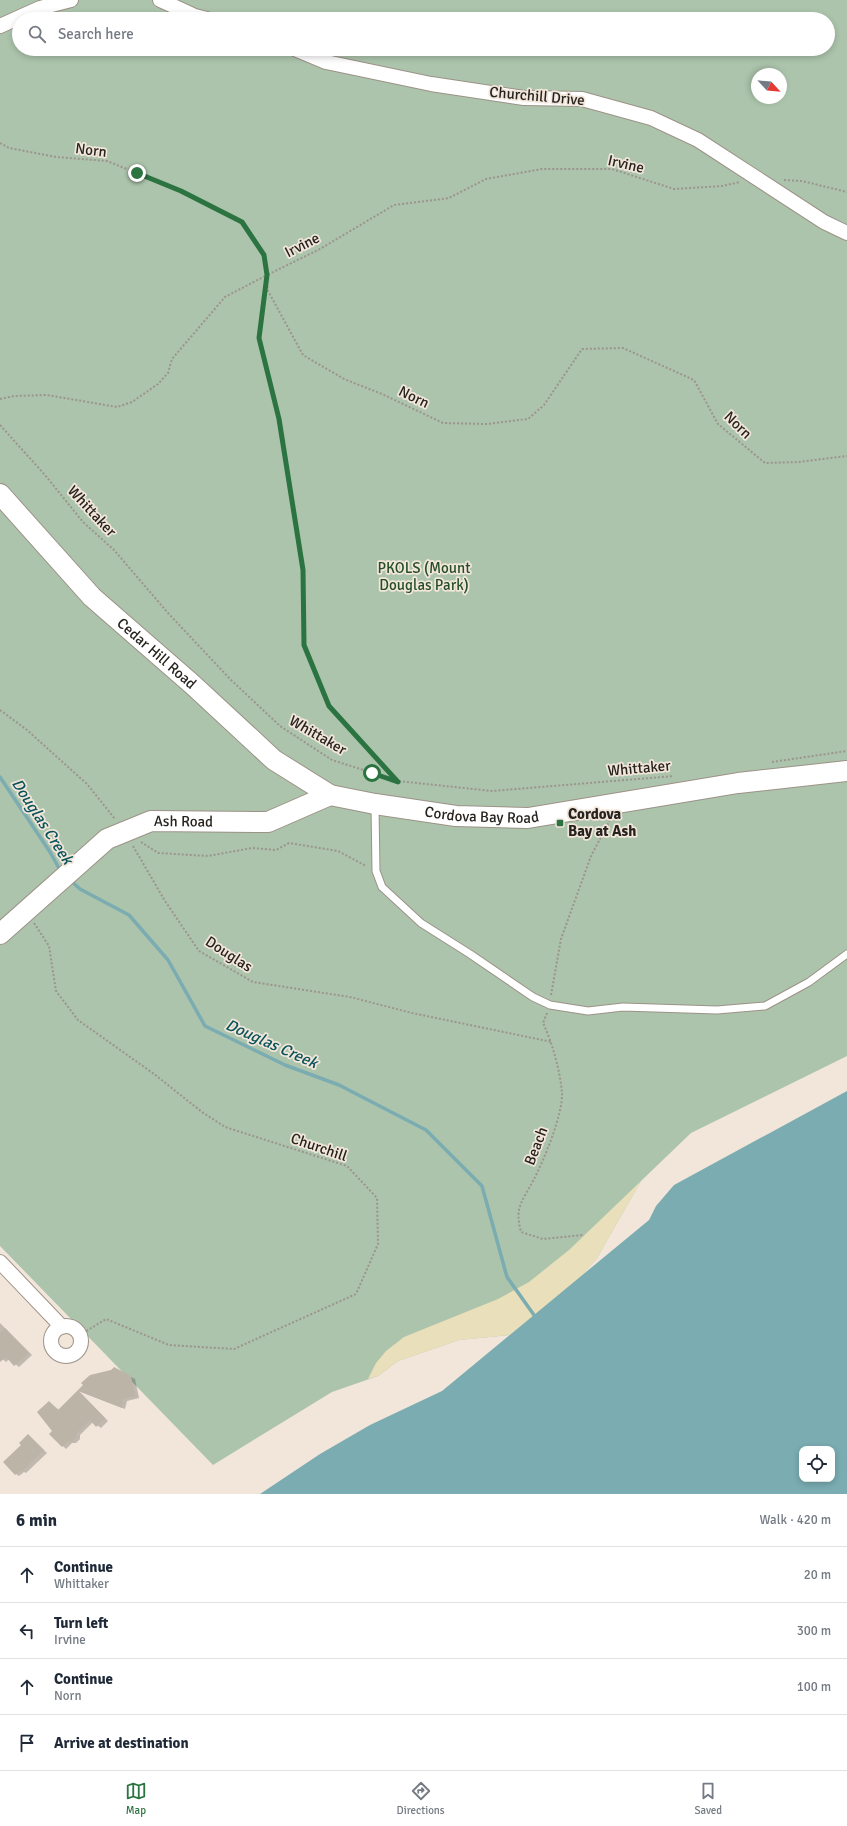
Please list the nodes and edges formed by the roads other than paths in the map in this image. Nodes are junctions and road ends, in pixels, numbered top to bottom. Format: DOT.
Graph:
graph roads {
  1 [pos="70,0"];
  2 [pos="160,0"];
  3 [pos="31,12"];
  4 [pos="186,12"];
  5 [pos="12,21"];
  6 [pos="0,26"];
  7 [pos="312,56"];
  8 [pos="847,233"];
  9 [pos="0,494"];
  10 [pos="847,771"];
  11 [pos="330,795"];
  12 [pos="375,804"];
  13 [pos="0,934"];
  14 [pos="847,954"];
  15 [pos="0,1262"];
  16 [pos="62,1327"];
  1 -- 3 [label="street"];
  2 -- 4 [label="street"];
  5 -- 6 [label="street"];
  7 -- 8 [label="street, Churchill Drive"];
  9 -- 11 [label="main road, Cedar Hill Road"];
  10 -- 12 [label="main road, Cordova Bay Road"];
  11 -- 12 [label="main road, Cordova Bay Road"];
  11 -- 13 [label="main road, Ash Road"];
  12 -- 14 [label="lane"];
  15 -- 16 [label="street"];
  16 -- 16 [label="street"];
}
